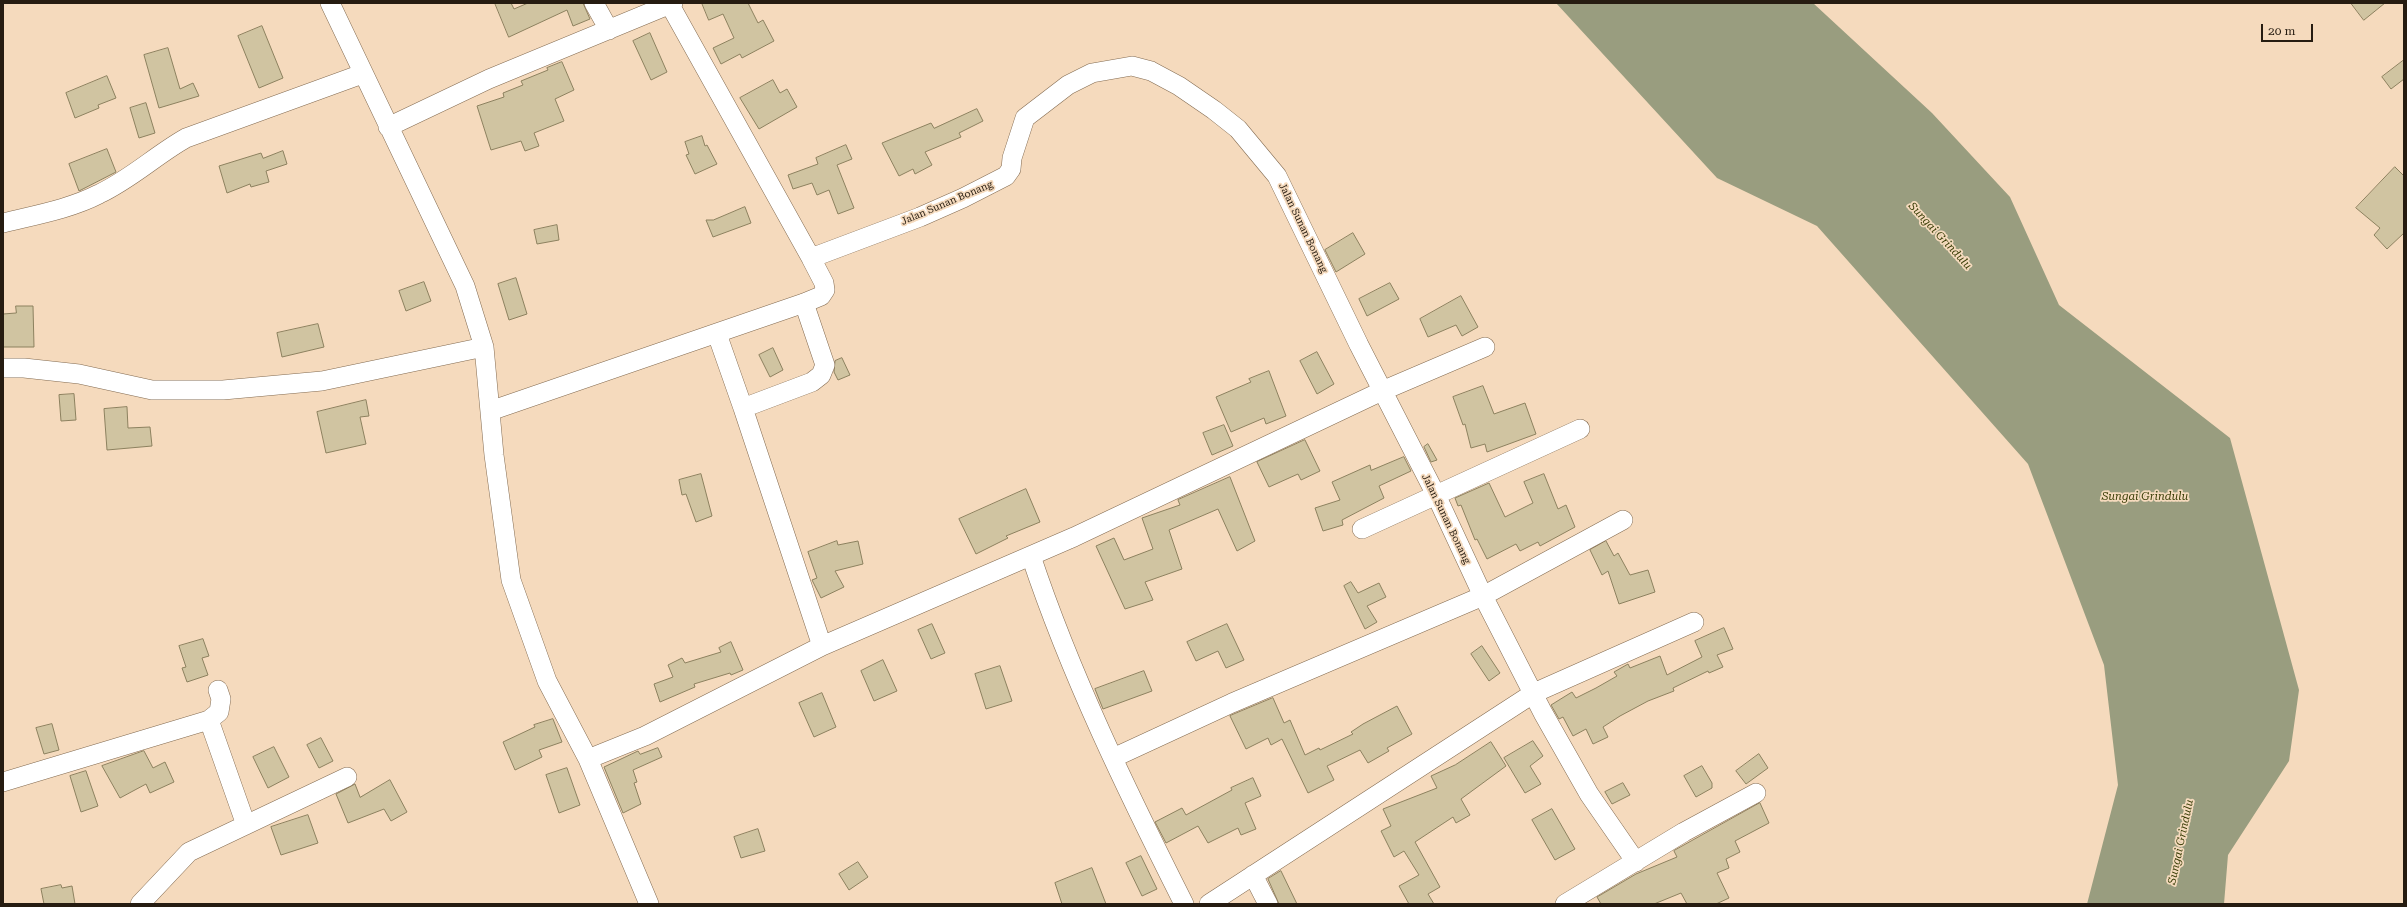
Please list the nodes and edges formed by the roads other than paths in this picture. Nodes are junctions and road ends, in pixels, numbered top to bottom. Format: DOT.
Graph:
graph roads {
  1 [pos="330,3"];
  2 [pos="594,3"];
  3 [pos="672,4"];
  4 [pos="609,30"];
  5 [pos="362,74"];
  6 [pos="388,127"];
  7 [pos="3,223"];
  8 [pos="811,258"];
  9 [pos="804,303"];
  10 [pos="717,334"];
  11 [pos="484,347"];
  12 [pos="1485,347"];
  13 [pos="3,368"];
  14 [pos="1382,391"];
  15 [pos="743,408"];
  16 [pos="490,411"];
  17 [pos="1580,428"];
  18 [pos="1436,495"];
  19 [pos="1623,520"];
  20 [pos="1362,529"];
  21 [pos="1031,556"];
  22 [pos="1483,596"];
  23 [pos="1694,622"];
  24 [pos="822,646"];
  25 [pos="218,690"];
  26 [pos="1534,693"];
  27 [pos="209,720"];
  28 [pos="1113,758"];
  29 [pos="588,759"];
  30 [pos="347,777"];
  31 [pos="3,782"];
  32 [pos="1756,793"];
  33 [pos="246,825"];
  34 [pos="1636,862"];
  35 [pos="1253,875"];
  36 [pos="140,904"];
  37 [pos="649,904"];
  38 [pos="1184,904"];
  39 [pos="1209,904"];
  40 [pos="1268,904"];
  41 [pos="1565,904"];
  1 -- 5 [label="street"];
  2 -- 4 [label="street"];
  3 -- 4 [label="street"];
  3 -- 8 [label="street"];
  4 -- 6 [label="street"];
  5 -- 6 [label="street"];
  5 -- 7 [label="street"];
  6 -- 11 [label="street"];
  8 -- 9 [label="street"];
  8 -- 14 [label="street, Jalan Sunan Bonang"];
  9 -- 10 [label="street"];
  9 -- 15 [label="street"];
  10 -- 15 [label="street"];
  10 -- 16 [label="street"];
  11 -- 13 [label="street"];
  11 -- 16 [label="street"];
  12 -- 14 [label="street"];
  14 -- 18 [label="street, Jalan Sunan Bonang"];
  14 -- 21 [label="street"];
  15 -- 24 [label="street"];
  16 -- 29 [label="street"];
  17 -- 18 [label="street"];
  18 -- 20 [label="street"];
  18 -- 22 [label="street, Jalan Sunan Bonang"];
  19 -- 22 [label="street"];
  21 -- 24 [label="street"];
  21 -- 28 [label="street"];
  22 -- 26 [label="street, Jalan Sunan Bonang"];
  22 -- 28 [label="street"];
  23 -- 26 [label="street"];
  24 -- 29 [label="street"];
  25 -- 27 [label="street"];
  26 -- 34 [label="street, Jalan Sunan Bonang"];
  26 -- 35 [label="street"];
  27 -- 31 [label="street"];
  27 -- 33 [label="street"];
  28 -- 38 [label="street"];
  29 -- 37 [label="street"];
  30 -- 33 [label="street"];
  32 -- 34 [label="street"];
  33 -- 36 [label="street"];
  34 -- 41 [label="street"];
  35 -- 39 [label="street"];
  35 -- 40 [label="street"];
}
